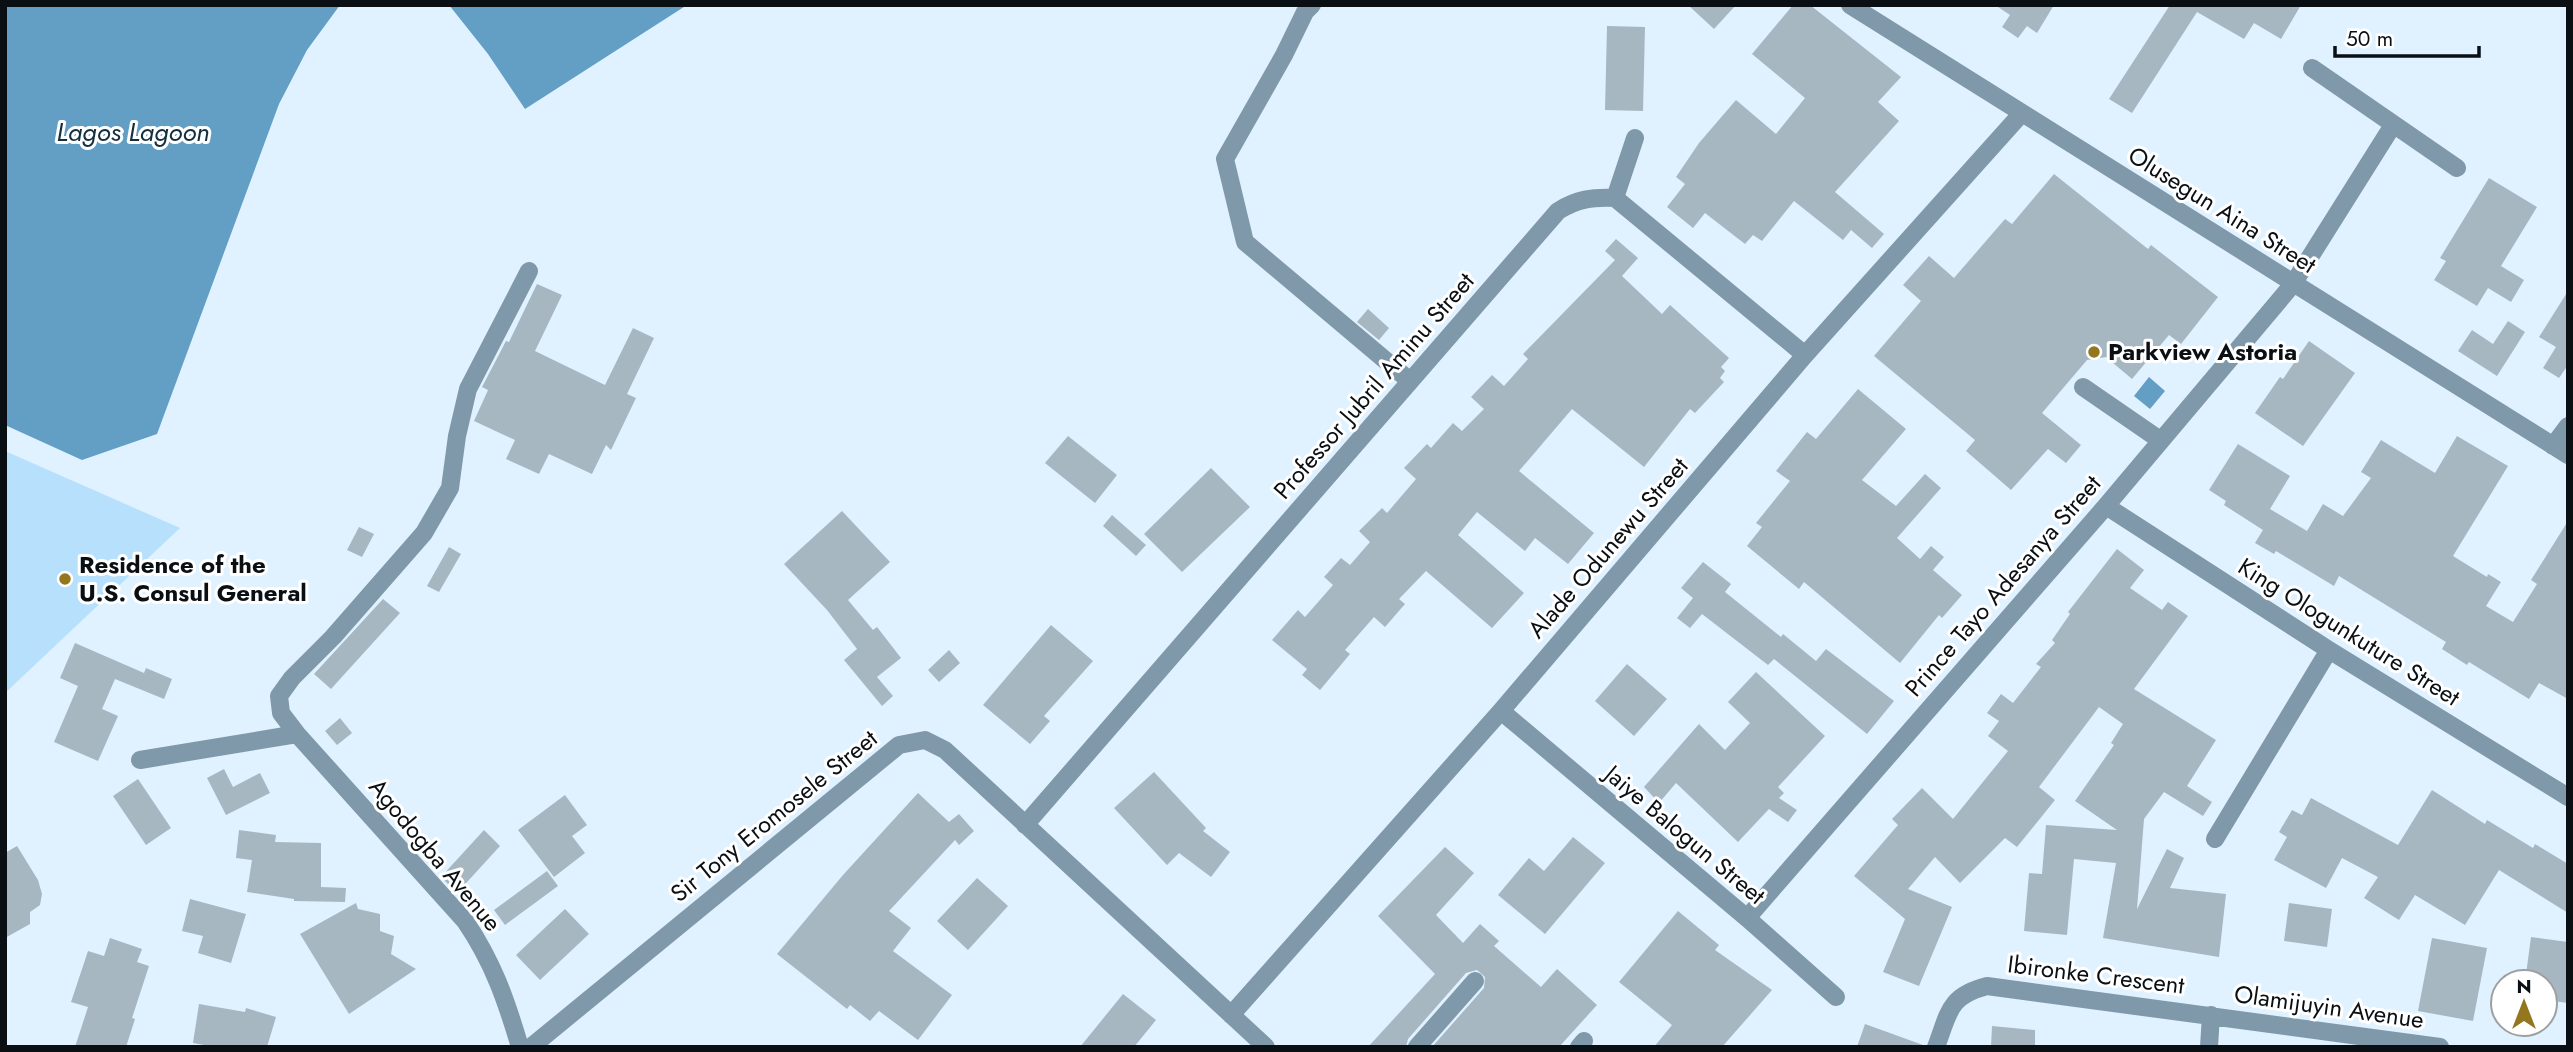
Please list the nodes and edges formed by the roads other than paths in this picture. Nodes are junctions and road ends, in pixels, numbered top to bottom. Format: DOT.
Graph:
graph roads {
  1 [pos="1850,5"];
  2 [pos="1305,7"];
  3 [pos="2312,68"];
  4 [pos="2022,113"];
  5 [pos="2393,125"];
  6 [pos="1635,138"];
  7 [pos="2457,168"];
  8 [pos="1615,198"];
  9 [pos="529,271"];
  10 [pos="2292,284"];
  11 [pos="1805,355"];
  12 [pos="1410,382"];
  13 [pos="2082,387"];
  14 [pos="2568,426"];
  15 [pos="2160,440"];
  16 [pos="2560,450"];
  17 [pos="2106,506"];
  18 [pos="2329,650"];
  19 [pos="1501,711"];
  20 [pos="297,734"];
  21 [pos="140,760"];
  22 [pos="2568,797"];
  23 [pos="1025,825"];
  24 [pos="2215,839"];
  25 [pos="1747,918"];
  26 [pos="1475,981"];
  27 [pos="1836,997"];
  28 [pos="1231,1015"];
  29 [pos="2211,1015"];
  30 [pos="520,1047"];
  31 [pos="531,1047"];
  32 [pos="1266,1047"];
  33 [pos="1417,1047"];
  34 [pos="1936,1047"];
  35 [pos="2209,1047"];
  36 [pos="2440,1047"];
  1 -- 4 [label="street, Olusegun Aina Street"];
  2 -- 12 [label="street"];
  3 -- 5 [label="street"];
  4 -- 10 [label="street, Olusegun Aina Street"];
  4 -- 11 [label="street, Alade Odunewu Street"];
  5 -- 7 [label="street"];
  5 -- 10 [label="street, Prince Tayo Adesanya Street"];
  6 -- 8 [label="street"];
  8 -- 11 [label="street"];
  8 -- 12 [label="street, Professor Jubril Aminu Street"];
  9 -- 20 [label="street, Agodogba Avenue"];
  10 -- 15 [label="street, Prince Tayo Adesanya Street"];
  10 -- 16 [label="street, Olusegun Aina Street"];
  11 -- 19 [label="street, Alade Odunewu Street"];
  12 -- 23 [label="street, Professor Jubril Aminu Street"];
  13 -- 15 [label="street"];
  14 -- 16 [label="street"];
  15 -- 17 [label="street, Prince Tayo Adesanya Street"];
  17 -- 18 [label="street, King Ologunkuture Street"];
  17 -- 25 [label="street, Prince Tayo Adesanya Street"];
  18 -- 22 [label="street, King Ologunkuture Street"];
  18 -- 24 [label="street"];
  19 -- 25 [label="street, Jaiye Balogun Street"];
  19 -- 28 [label="street, Alade Odunewu Street"];
  20 -- 21 [label="street"];
  20 -- 30 [label="street, Agodogba Avenue"];
  23 -- 28 [label="street, Sir Tony Eromosele Street"];
  23 -- 31 [label="street, Sir Tony Eromosele Street"];
  25 -- 27 [label="street, Jaiye Balogun Street"];
  26 -- 33 [label="street"];
  28 -- 32 [label="street, Sir Tony Eromosele Street"];
  29 -- 34 [label="street, Ibironke Crescent"];
  29 -- 35 [label="street, Ibironke Crescent"];
  29 -- 36 [label="street, Olamijuyin Avenue"];
}
